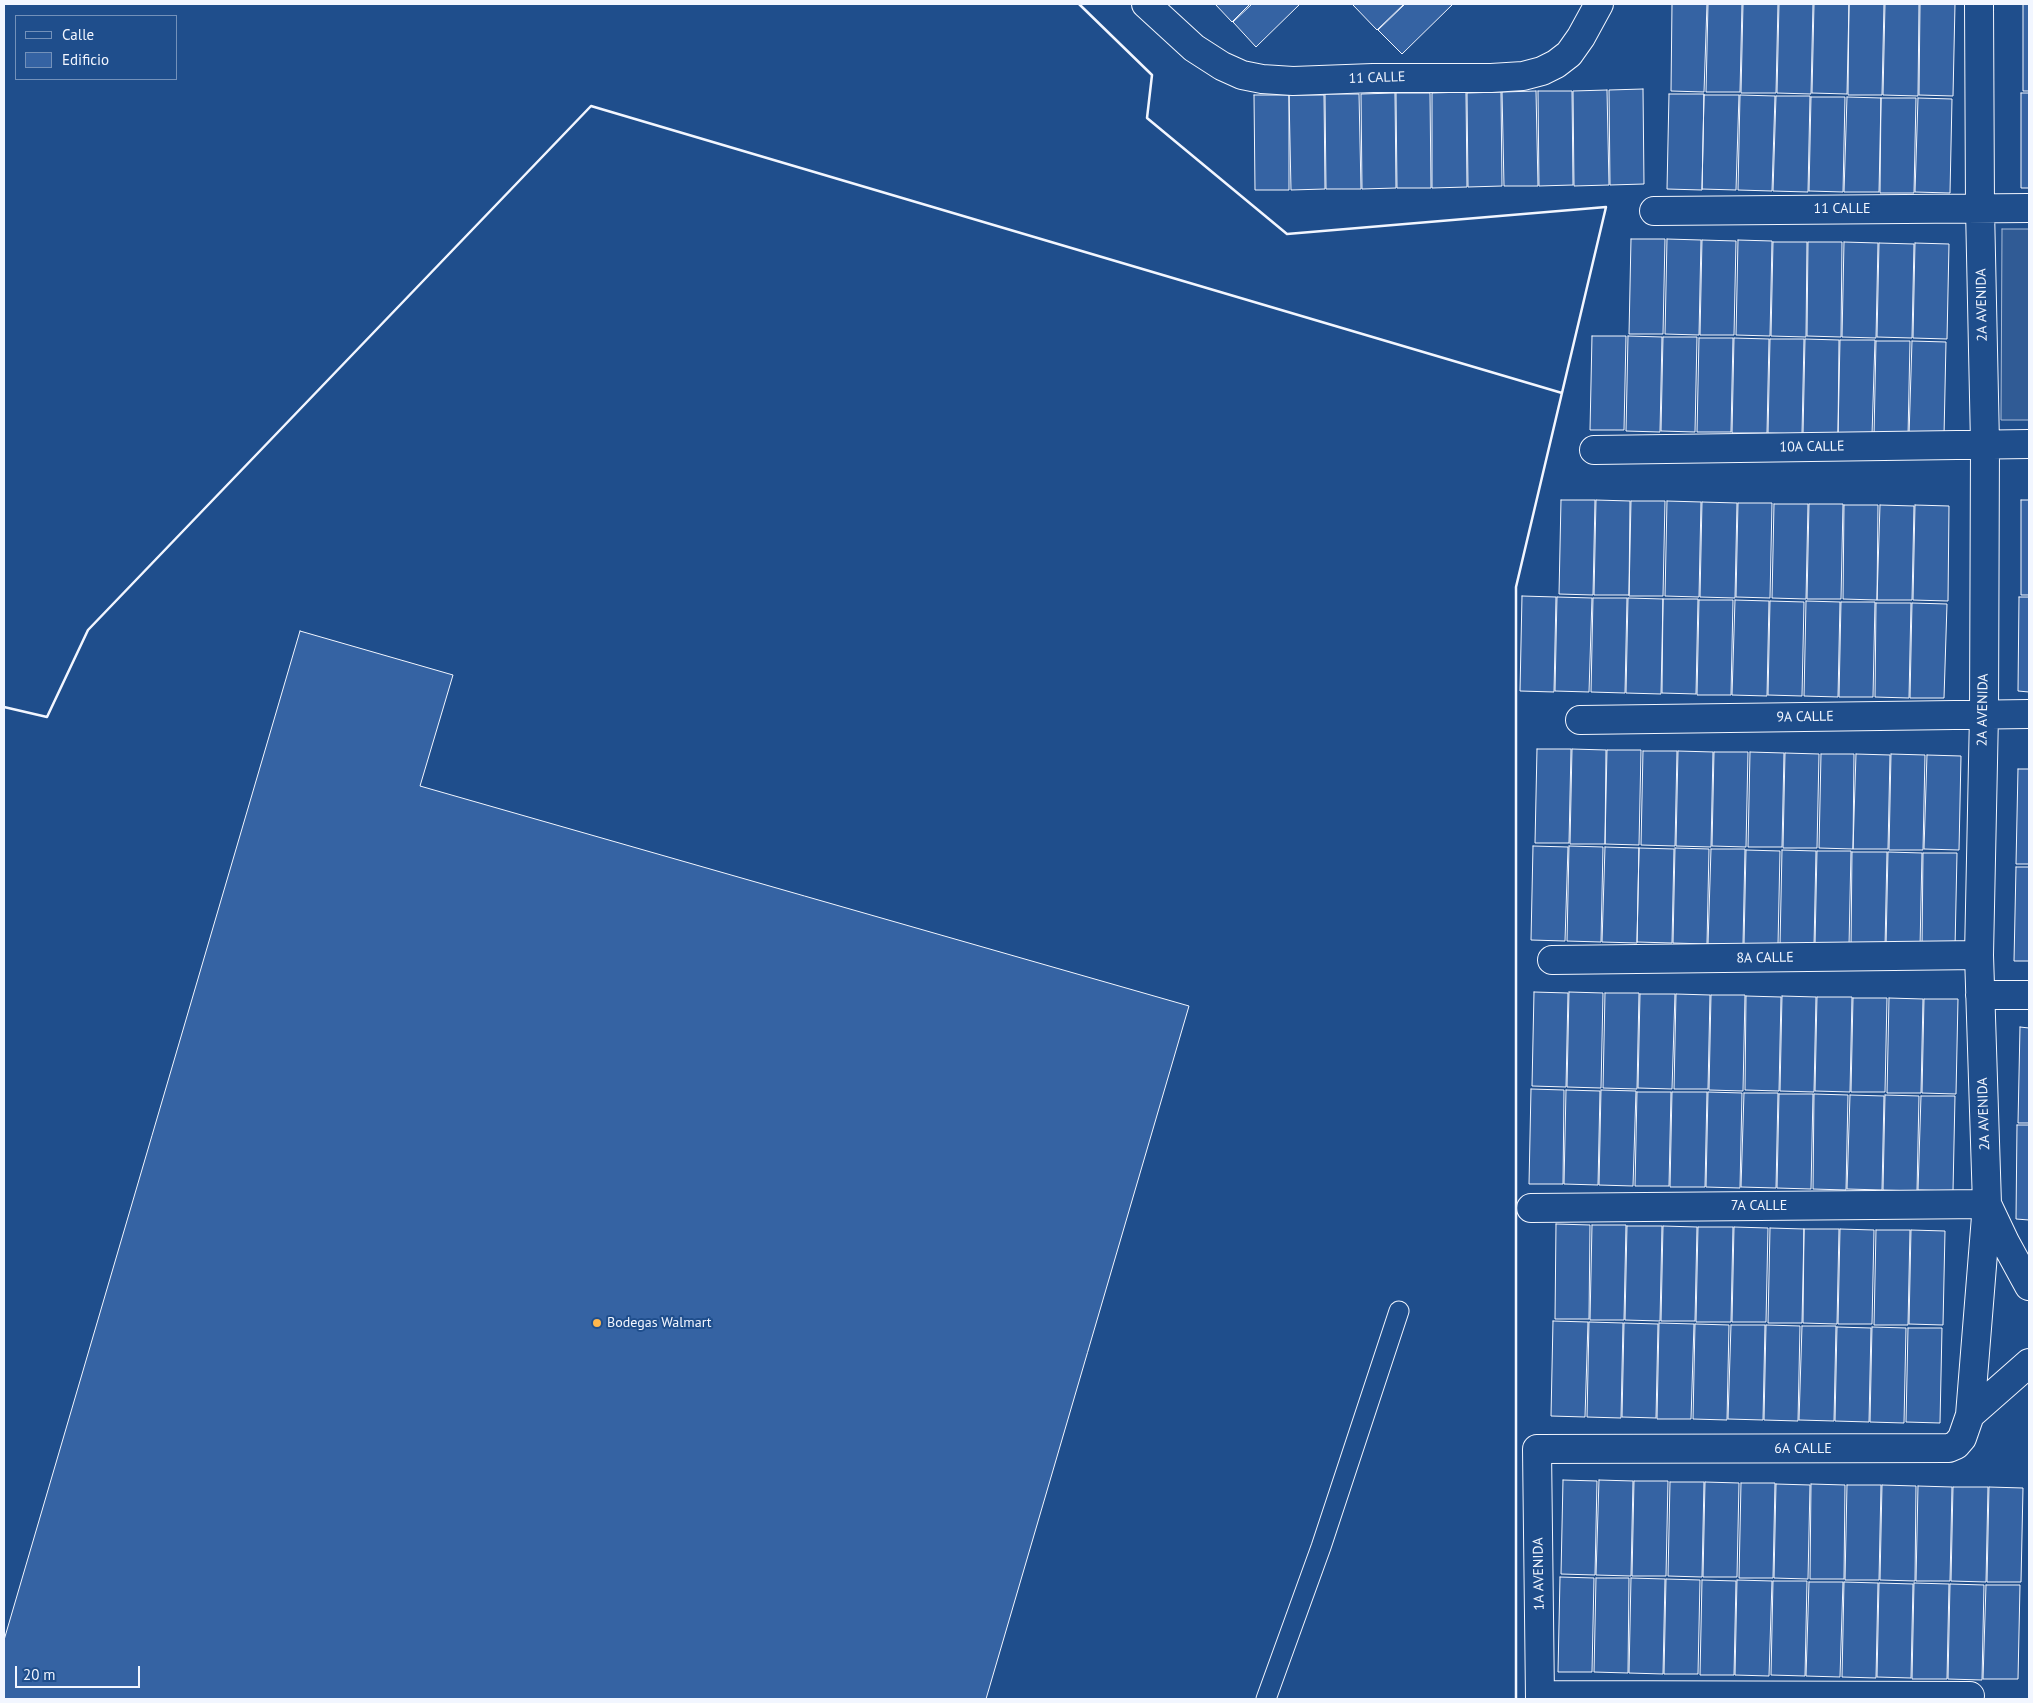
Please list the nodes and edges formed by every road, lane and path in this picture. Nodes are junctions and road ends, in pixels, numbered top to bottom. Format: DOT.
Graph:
graph roads {
  1 [pos="1146,4"];
  2 [pos="1599,4"];
  3 [pos="1979,4"];
  4 [pos="1980,208"];
  5 [pos="2029,208"];
  6 [pos="1654,211"];
  7 [pos="1985,444"];
  8 [pos="2029,444"];
  9 [pos="1594,450"];
  10 [pos="1984,714"];
  11 [pos="2029,714"];
  12 [pos="1580,720"];
  13 [pos="1978,955"];
  14 [pos="1552,960"];
  15 [pos="1980,995"];
  16 [pos="2029,995"];
  17 [pos="1987,1204"];
  18 [pos="1531,1208"];
  19 [pos="2017,1242"];
  20 [pos="2029,1286"];
  21 [pos="1399,1311"];
  22 [pos="2029,1363"];
  23 [pos="1970,1415"];
  24 [pos="1537,1449"];
  25 [pos="1970,1696"];
  26 [pos="1540,1697"];
  27 [pos="1266,1699"];
  1 -- 2 [label="street, 11 CALLE"];
  3 -- 4 [label="street, 2A AVENIDA"];
  4 -- 5 [label="street, 11 CALLE"];
  4 -- 6 [label="street, 11 CALLE"];
  4 -- 7 [label="street, 2A AVENIDA"];
  7 -- 8 [label="street, 10A CALLE"];
  7 -- 9 [label="street, 10A CALLE"];
  7 -- 10 [label="street, 2A AVENIDA"];
  10 -- 11 [label="street, 9A CALLE"];
  10 -- 12 [label="street, 9A CALLE"];
  10 -- 13 [label="street, 2A AVENIDA"];
  13 -- 14 [label="street, 8A CALLE"];
  13 -- 15 [label="street, 2A AVENIDA"];
  15 -- 16 [label="street"];
  15 -- 17 [label="street, 2A AVENIDA"];
  17 -- 18 [label="street, 7A CALLE"];
  17 -- 19 [label="street"];
  17 -- 23 [label="street, 2A AVENIDA"];
  19 -- 20 [label="street"];
  21 -- 27 [label="lane"];
  22 -- 23 [label="street, 6A CALLE"];
  23 -- 24 [label="street, 6A CALLE"];
  24 -- 26 [label="street, 1A AVENIDA"];
  25 -- 26 [label="street"];
}
